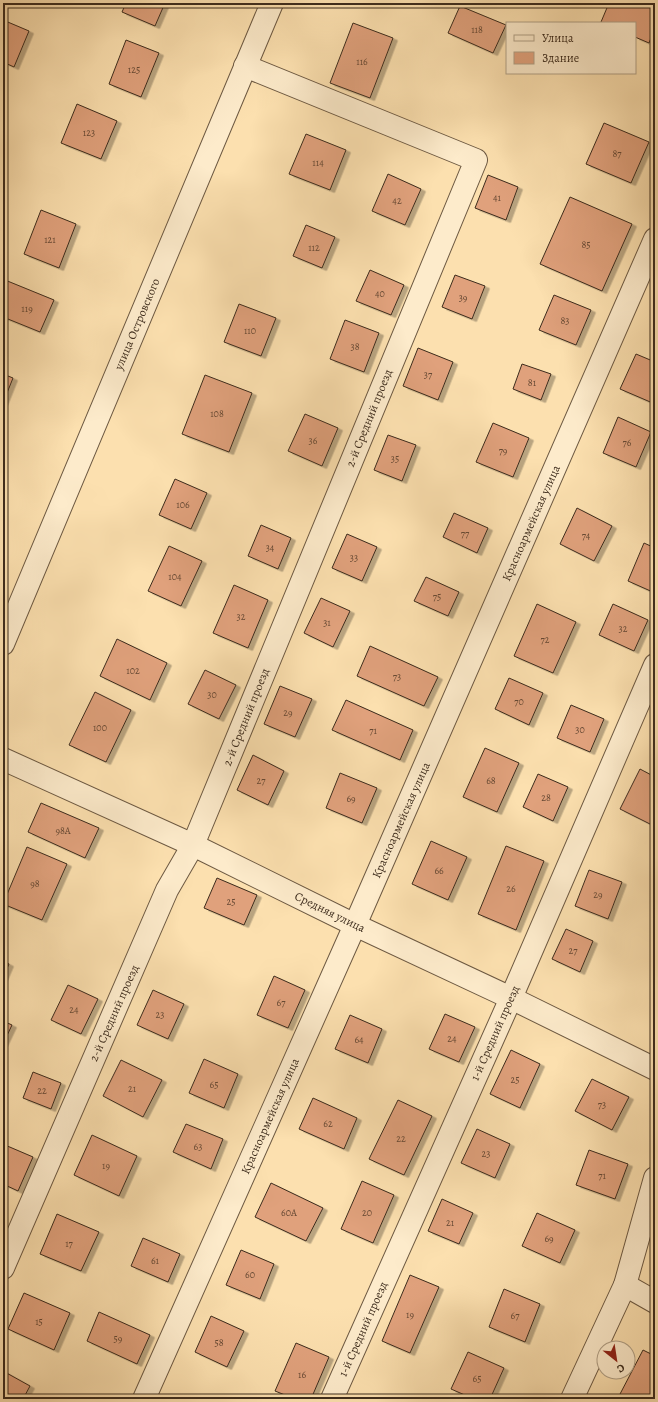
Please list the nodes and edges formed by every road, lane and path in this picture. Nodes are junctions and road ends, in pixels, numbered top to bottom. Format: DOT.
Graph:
graph roads {
  1 [pos="272,3"];
  2 [pos="245,66"];
  3 [pos="655,239"];
  4 [pos="3,644"];
  5 [pos="655,665"];
  6 [pos="3,760"];
  7 [pos="193,845"];
  8 [pos="355,925"];
  9 [pos="511,998"];
  10 [pos="655,1069"];
  11 [pos="655,1178"];
  12 [pos="3,1268"];
  13 [pos="625,1285"];
  14 [pos="655,1302"];
  15 [pos="144,1399"];
  16 [pos="332,1399"];
  17 [pos="572,1399"];
  1 -- 2 [label="street, улица Островского"];
  2 -- 4 [label="street, улица Островского"];
  2 -- 7 [label="street, 2-й Средний проезд"];
  3 -- 8 [label="street, Красноармейская улица"];
  5 -- 9 [label="street, 1-й Средний проезд"];
  6 -- 7 [label="street, Средняя улица"];
  7 -- 8 [label="street, Средняя улица"];
  7 -- 12 [label="street, 2-й Средний проезд"];
  8 -- 9 [label="street, Средняя улица"];
  8 -- 15 [label="street, Красноармейская улица"];
  9 -- 10 [label="street, Средняя улица"];
  9 -- 16 [label="street, 1-й Средний проезд"];
  11 -- 13 [label="street"];
  13 -- 14 [label="street"];
  13 -- 17 [label="street"];
}
